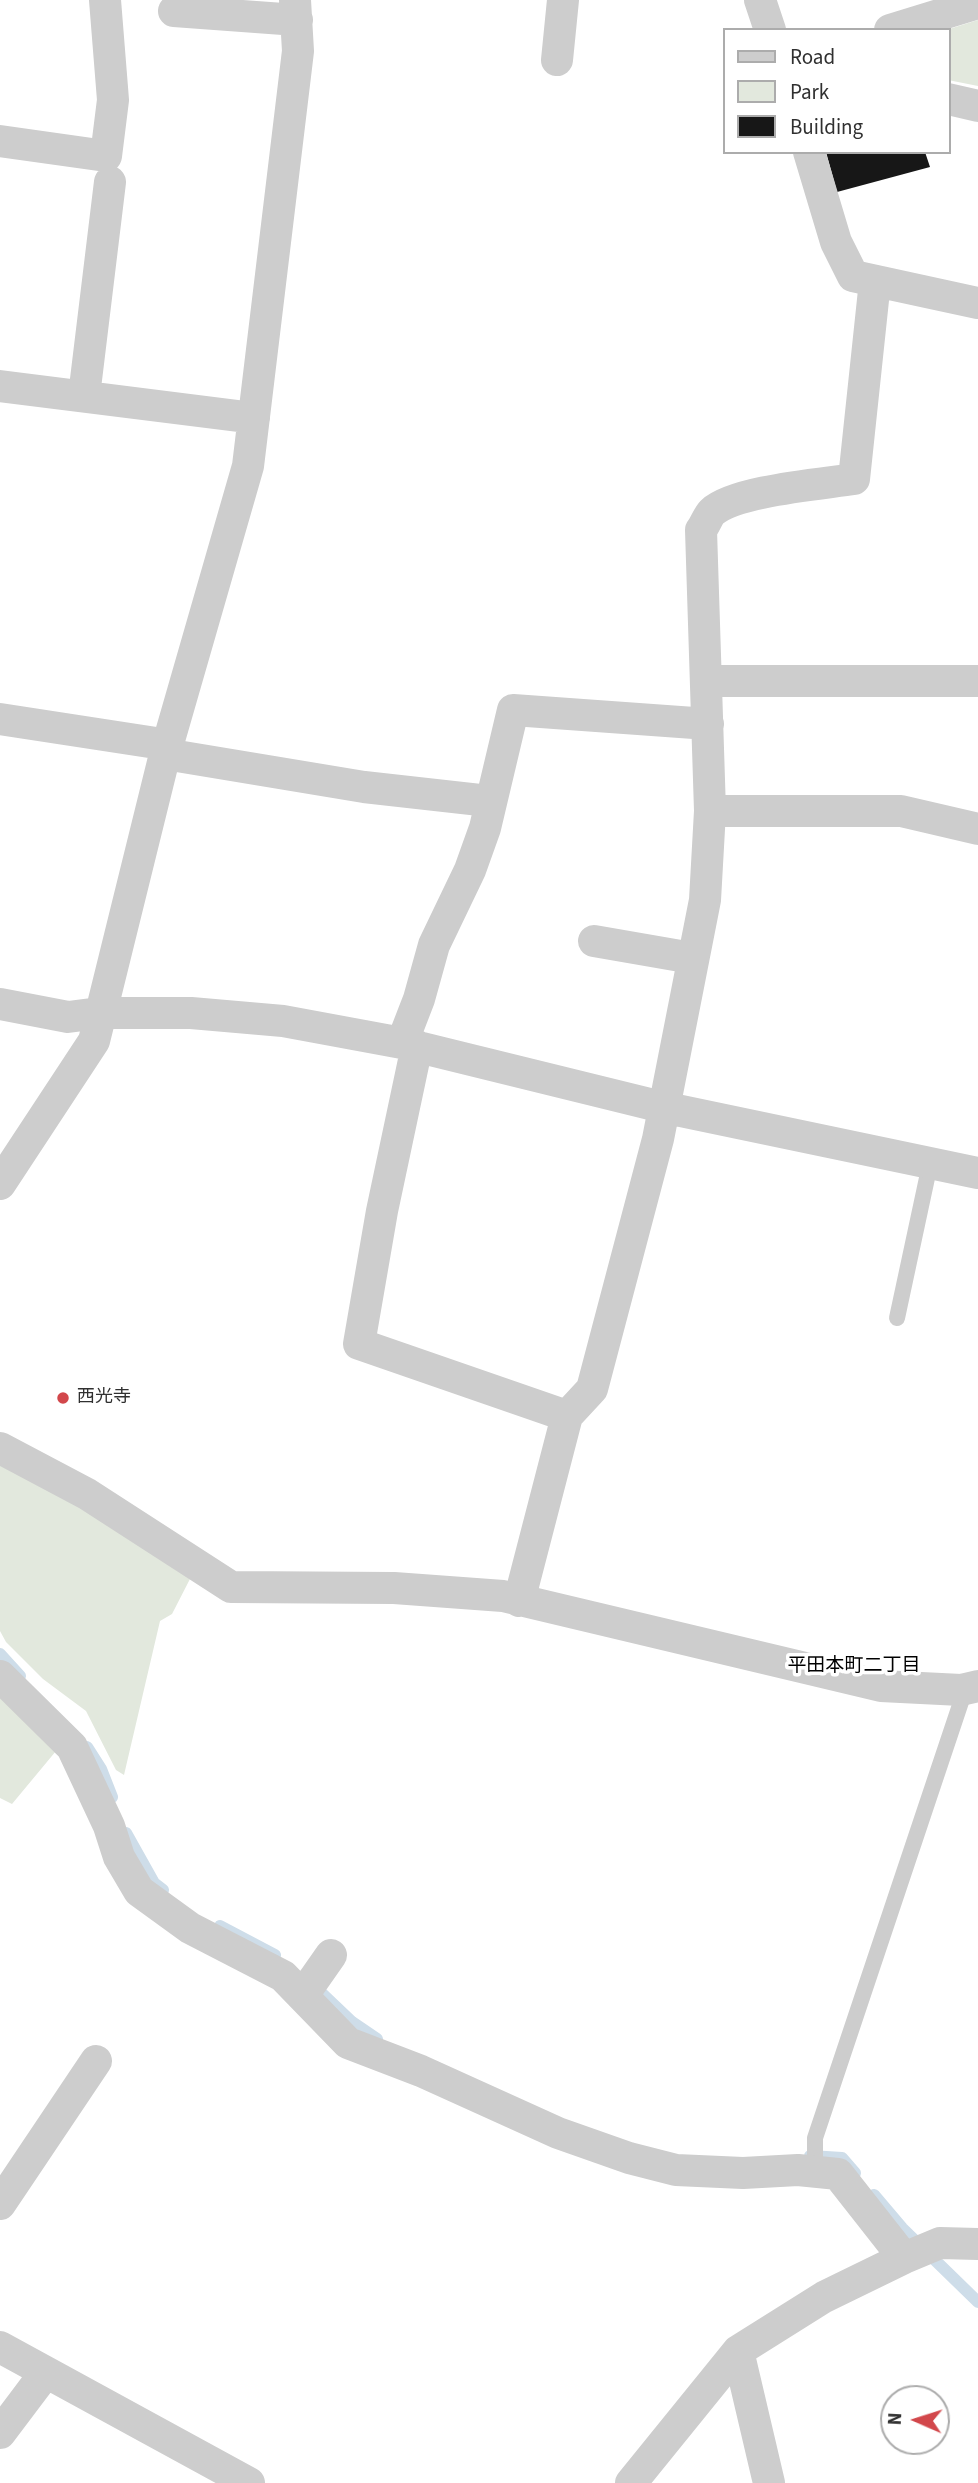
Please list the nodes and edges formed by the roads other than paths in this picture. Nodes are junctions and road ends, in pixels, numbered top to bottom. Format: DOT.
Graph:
graph roads {
  1 [pos="105,0"];
  2 [pos="563,0"];
  3 [pos="760,0"];
  4 [pos="978,3"];
  5 [pos="296,10"];
  6 [pos="174,11"];
  7 [pos="769,28"];
  8 [pos="897,28"];
  9 [pos="557,60"];
  10 [pos="950,99"];
  11 [pos="978,106"];
  12 [pos="0,141"];
  13 [pos="809,154"];
  14 [pos="110,182"];
  15 [pos="875,281"];
  16 [pos="978,303"];
  17 [pos="0,386"];
  18 [pos="84,396"];
  19 [pos="254,418"];
  20 [pos="707,681"];
  21 [pos="978,681"];
  22 [pos="0,719"];
  23 [pos="708,724"];
  24 [pos="167,750"];
  25 [pos="489,801"];
  26 [pos="710,811"];
  27 [pos="978,829"];
  28 [pos="594,941"];
  29 [pos="692,958"];
  30 [pos="0,1004"];
  31 [pos="99,1013"];
  32 [pos="409,1045"];
  33 [pos="662,1107"];
  34 [pos="930,1164"];
  35 [pos="978,1173"];
  36 [pos="0,1184"];
  37 [pos="897,1318"];
  38 [pos="567,1416"];
  39 [pos="0,1448"];
  40 [pos="519,1601"];
  41 [pos="0,1676"];
  42 [pos="969,1688"];
  43 [pos="331,1955"];
  44 [pos="303,1995"];
  45 [pos="96,2061"];
  46 [pos="815,2170"];
  47 [pos="0,2204"];
  48 [pos="978,2244"];
  49 [pos="904,2258"];
  50 [pos="0,2347"];
  51 [pos="738,2351"];
  52 [pos="46,2372"];
  53 [pos="0,2433"];
  54 [pos="249,2483"];
  55 [pos="631,2483"];
  56 [pos="769,2483"];
  1 -- 12 [label="street"];
  2 -- 9 [label="street"];
  3 -- 7 [label="street"];
  4 -- 8 [label="street"];
  5 -- 6 [label="street"];
  5 -- 19 [label="street"];
  10 -- 11 [label="street"];
  13 -- 15 [label="street"];
  14 -- 18 [label="street"];
  15 -- 16 [label="street"];
  15 -- 20 [label="street"];
  17 -- 18 [label="street"];
  18 -- 19 [label="street"];
  19 -- 24 [label="street"];
  20 -- 21 [label="street"];
  20 -- 23 [label="street"];
  22 -- 24 [label="street"];
  23 -- 25 [label="street"];
  23 -- 26 [label="street"];
  24 -- 25 [label="street"];
  24 -- 31 [label="street"];
  25 -- 32 [label="street"];
  26 -- 27 [label="street"];
  26 -- 29 [label="street"];
  28 -- 29 [label="street"];
  29 -- 33 [label="street"];
  30 -- 31 [label="street"];
  31 -- 32 [label="street"];
  31 -- 36 [label="street"];
  32 -- 33 [label="street"];
  32 -- 38 [label="street"];
  33 -- 34 [label="street"];
  33 -- 38 [label="street"];
  34 -- 35 [label="street"];
  34 -- 37 [label="lane"];
  38 -- 40 [label="street"];
  39 -- 40 [label="street"];
  40 -- 42 [label="street"];
  41 -- 44 [label="street"];
  42 -- 46 [label="lane"];
  43 -- 44 [label="street"];
  44 -- 46 [label="street"];
  45 -- 47 [label="street"];
  46 -- 49 [label="street"];
  48 -- 49 [label="street"];
  49 -- 51 [label="street"];
  50 -- 52 [label="street"];
  51 -- 55 [label="street"];
  51 -- 56 [label="street"];
  52 -- 53 [label="street"];
  52 -- 54 [label="street"];
}
